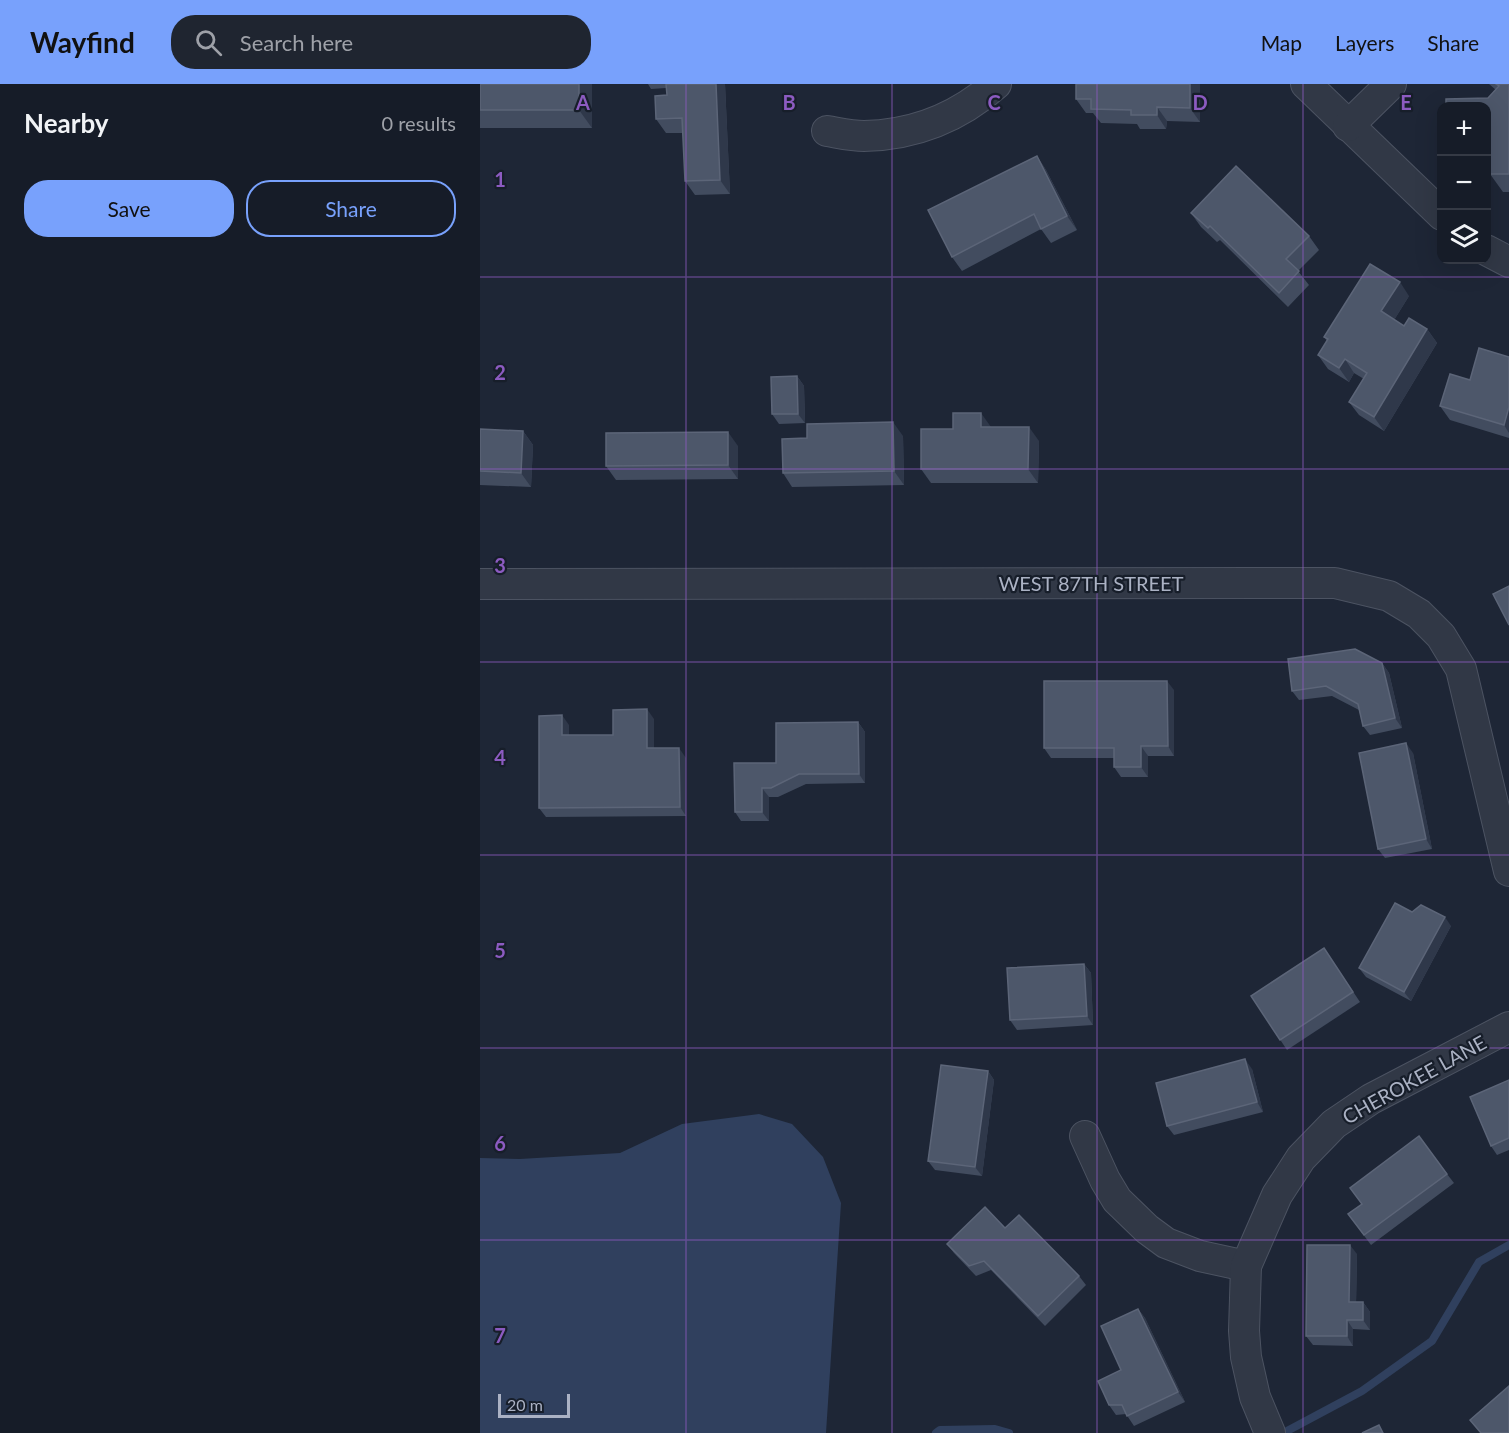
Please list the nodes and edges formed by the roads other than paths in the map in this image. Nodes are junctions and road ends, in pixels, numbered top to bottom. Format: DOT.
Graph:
graph roads {
  1 [pos="996,84"];
  2 [pos="1306,84"];
  3 [pos="1391,84"];
  4 [pos="1348,126"];
  5 [pos="827,131"];
  6 [pos="1437,210"];
  7 [pos="1491,253"];
  8 [pos="1509,262"];
  9 [pos="480,584"];
  10 [pos="1509,871"];
  11 [pos="1509,1027"];
  12 [pos="1085,1136"];
  13 [pos="1246,1266"];
  14 [pos="1270,1433"];
  1 -- 5 [label="street"];
  2 -- 4 [label="street"];
  3 -- 4 [label="street"];
  4 -- 6 [label="street"];
  7 -- 8 [label="street"];
  9 -- 10 [label="street, WEST 87TH STREET"];
  11 -- 13 [label="street, CHEROKEE LANE"];
  12 -- 13 [label="street"];
  13 -- 14 [label="street, CHEROKEE LANE"];
}
